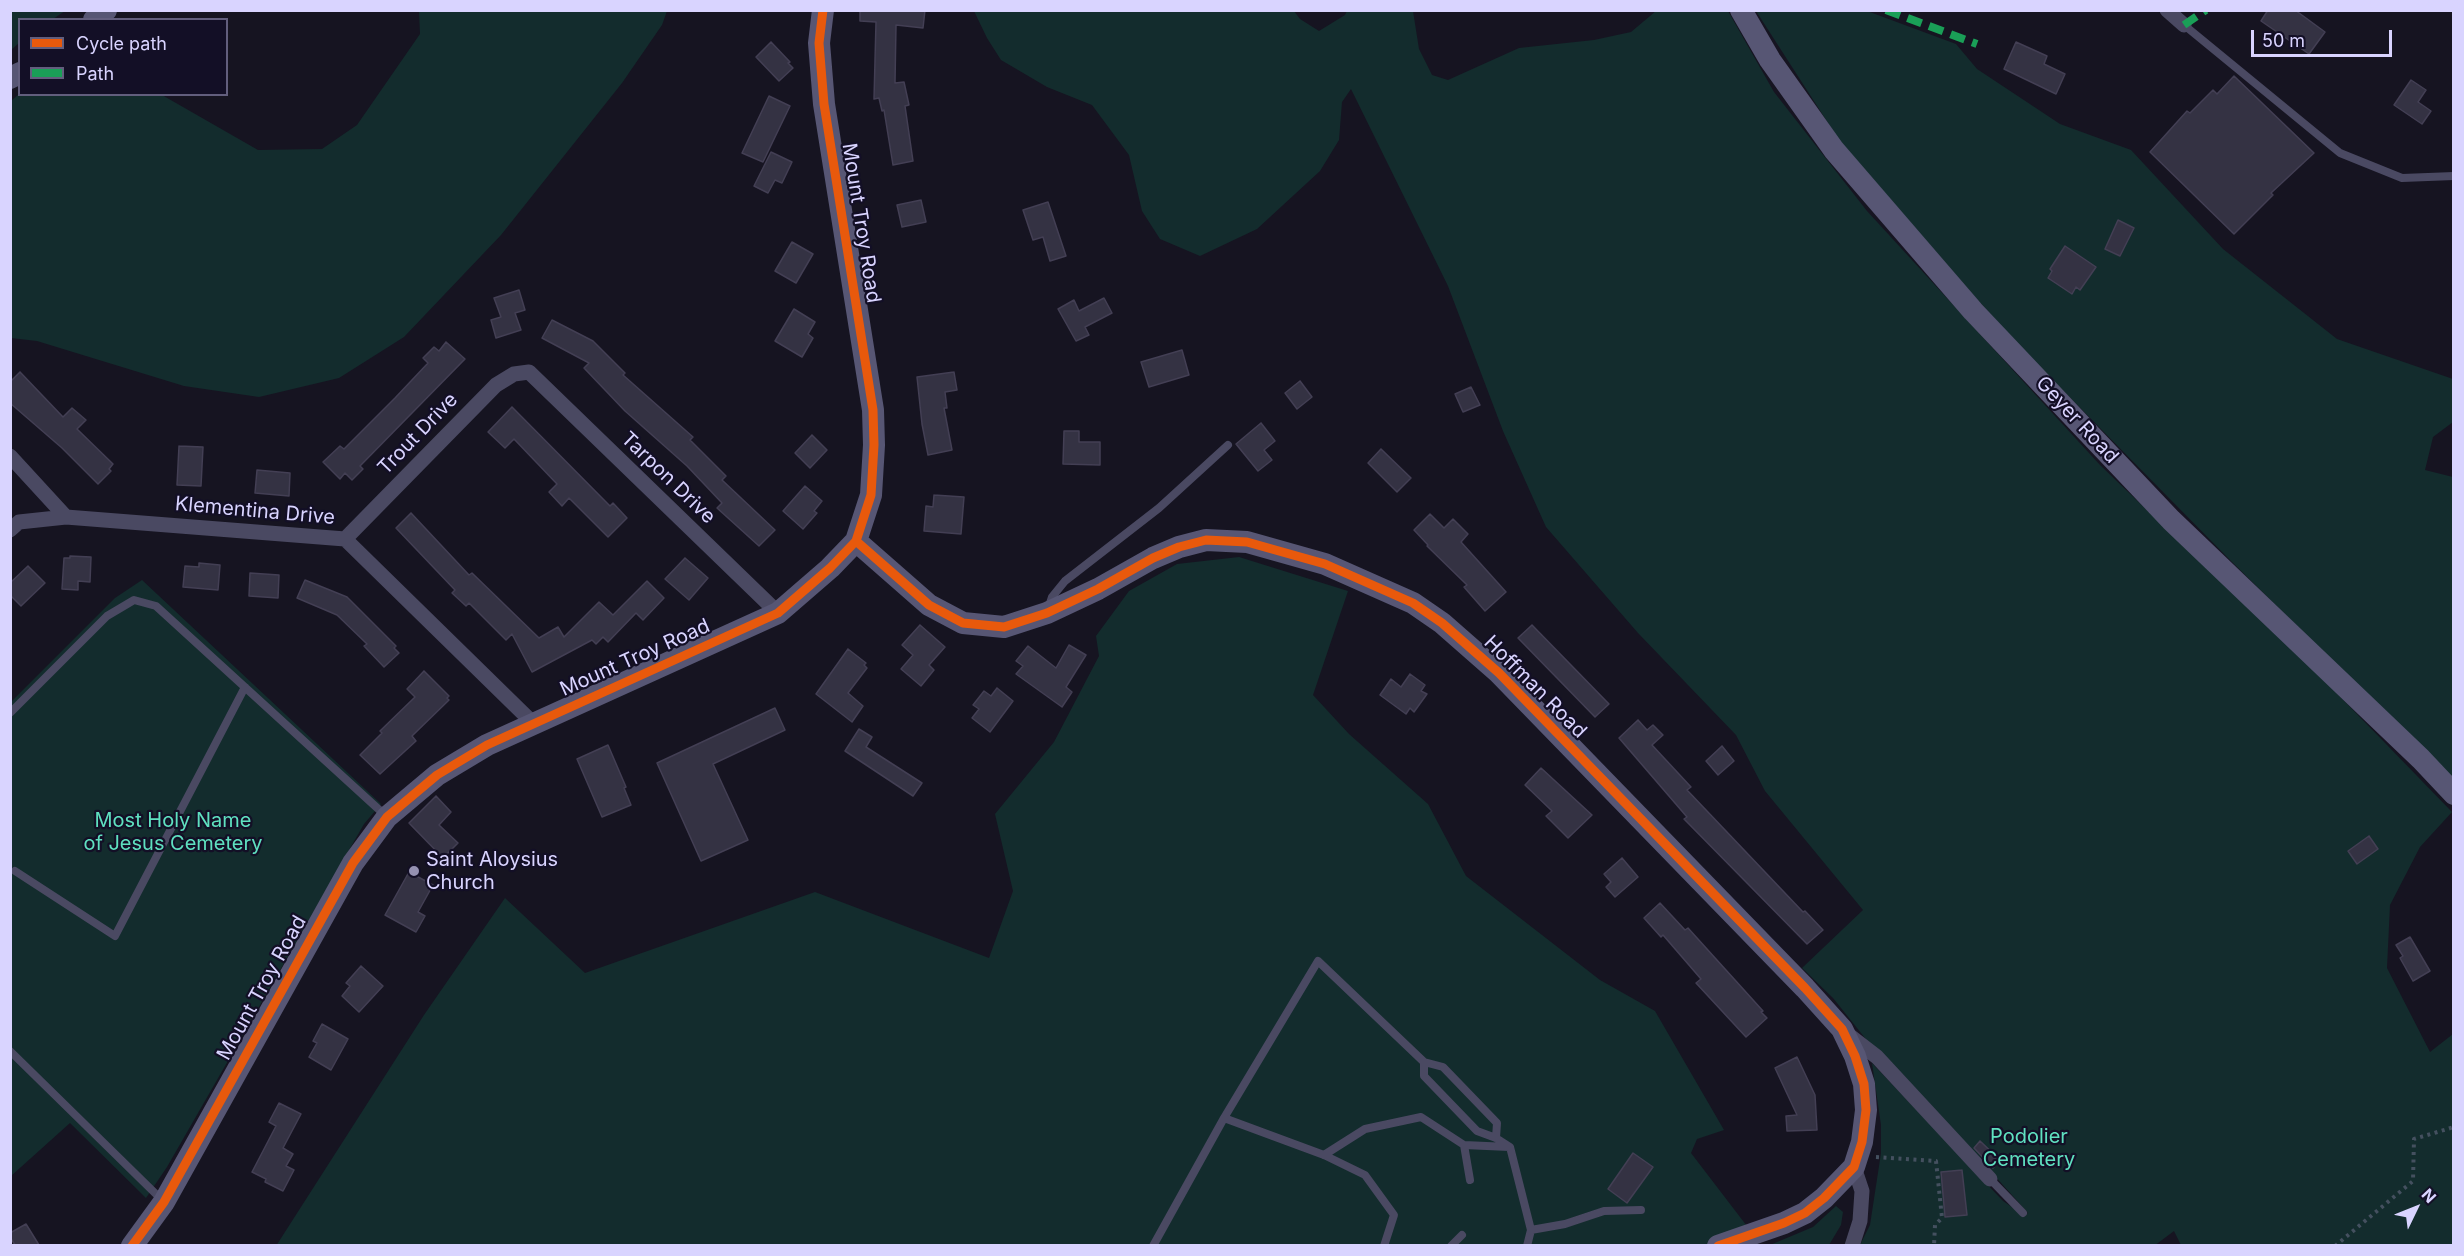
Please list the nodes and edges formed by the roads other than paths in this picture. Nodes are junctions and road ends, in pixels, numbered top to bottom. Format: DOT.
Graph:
graph roads {
  1 [pos="823,10"];
  2 [pos="1742,10"];
  3 [pos="2167,10"];
  4 [pos="2184,25"];
  5 [pos="2454,176"];
  6 [pos="529,372"];
  7 [pos="1228,445"];
  8 [pos="10,456"];
  9 [pos="66,517"];
  10 [pos="10,530"];
  11 [pos="345,539"];
  12 [pos="856,541"];
  13 [pos="778,613"];
  14 [pos="1047,613"];
  15 [pos="245,687"];
  16 [pos="10,712"];
  17 [pos="534,724"];
  18 [pos="2454,794"];
  19 [pos="387,817"];
  20 [pos="15,871"];
  21 [pos="1842,1029"];
  22 [pos="10,1051"];
  23 [pos="1424,1062"];
  24 [pos="1224,1118"];
  25 [pos="1496,1138"];
  26 [pos="1464,1145"];
  27 [pos="1510,1147"];
  28 [pos="1324,1155"];
  29 [pos="1856,1162"];
  30 [pos="1990,1179"];
  31 [pos="1470,1180"];
  32 [pos="164,1202"];
  33 [pos="1641,1210"];
  34 [pos="2023,1213"];
  35 [pos="1531,1230"];
  36 [pos="1462,1235"];
  37 [pos="132,1245"];
  38 [pos="1153,1245"];
  39 [pos="1384,1245"];
  40 [pos="1451,1245"];
  41 [pos="1527,1245"];
  42 [pos="1718,1245"];
  43 [pos="1852,1245"];
  1 -- 12 [label="street, Mount Troy Road"];
  2 -- 18 [label="street, Geyer Road"];
  3 -- 4 [label="street"];
  4 -- 5 [label="lane"];
  6 -- 11 [label="street, Trout Drive"];
  6 -- 13 [label="street, Tarpon Drive"];
  7 -- 14 [label="lane"];
  8 -- 9 [label="street"];
  9 -- 10 [label="street, Klementina Drive"];
  9 -- 11 [label="street, Klementina Drive"];
  11 -- 17 [label="street, Klementina Drive"];
  12 -- 13 [label="street, Mount Troy Road"];
  12 -- 14 [label="street, Hoffman Road"];
  13 -- 17 [label="street, Mount Troy Road"];
  14 -- 21 [label="street, Hoffman Road"];
  15 -- 16 [label="lane"];
  15 -- 19 [label="lane"];
  15 -- 20 [label="lane"];
  17 -- 19 [label="street, Mount Troy Road"];
  19 -- 32 [label="street, Mount Troy Road"];
  21 -- 29 [label="street, Hoffman Road"];
  21 -- 30 [label="street, Hoffman Road"];
  22 -- 32 [label="lane"];
  23 -- 24 [label="lane"];
  23 -- 25 [label="lane"];
  23 -- 25 [label="lane"];
  24 -- 28 [label="lane"];
  24 -- 38 [label="lane"];
  25 -- 27 [label="lane"];
  26 -- 27 [label="lane"];
  26 -- 28 [label="lane"];
  26 -- 31 [label="lane"];
  27 -- 35 [label="lane"];
  28 -- 39 [label="lane"];
  29 -- 42 [label="street"];
  29 -- 43 [label="street"];
  30 -- 34 [label="lane"];
  32 -- 37 [label="street, Mount Troy Road"];
  33 -- 35 [label="lane"];
  35 -- 41 [label="lane"];
  36 -- 40 [label="lane"];
}
